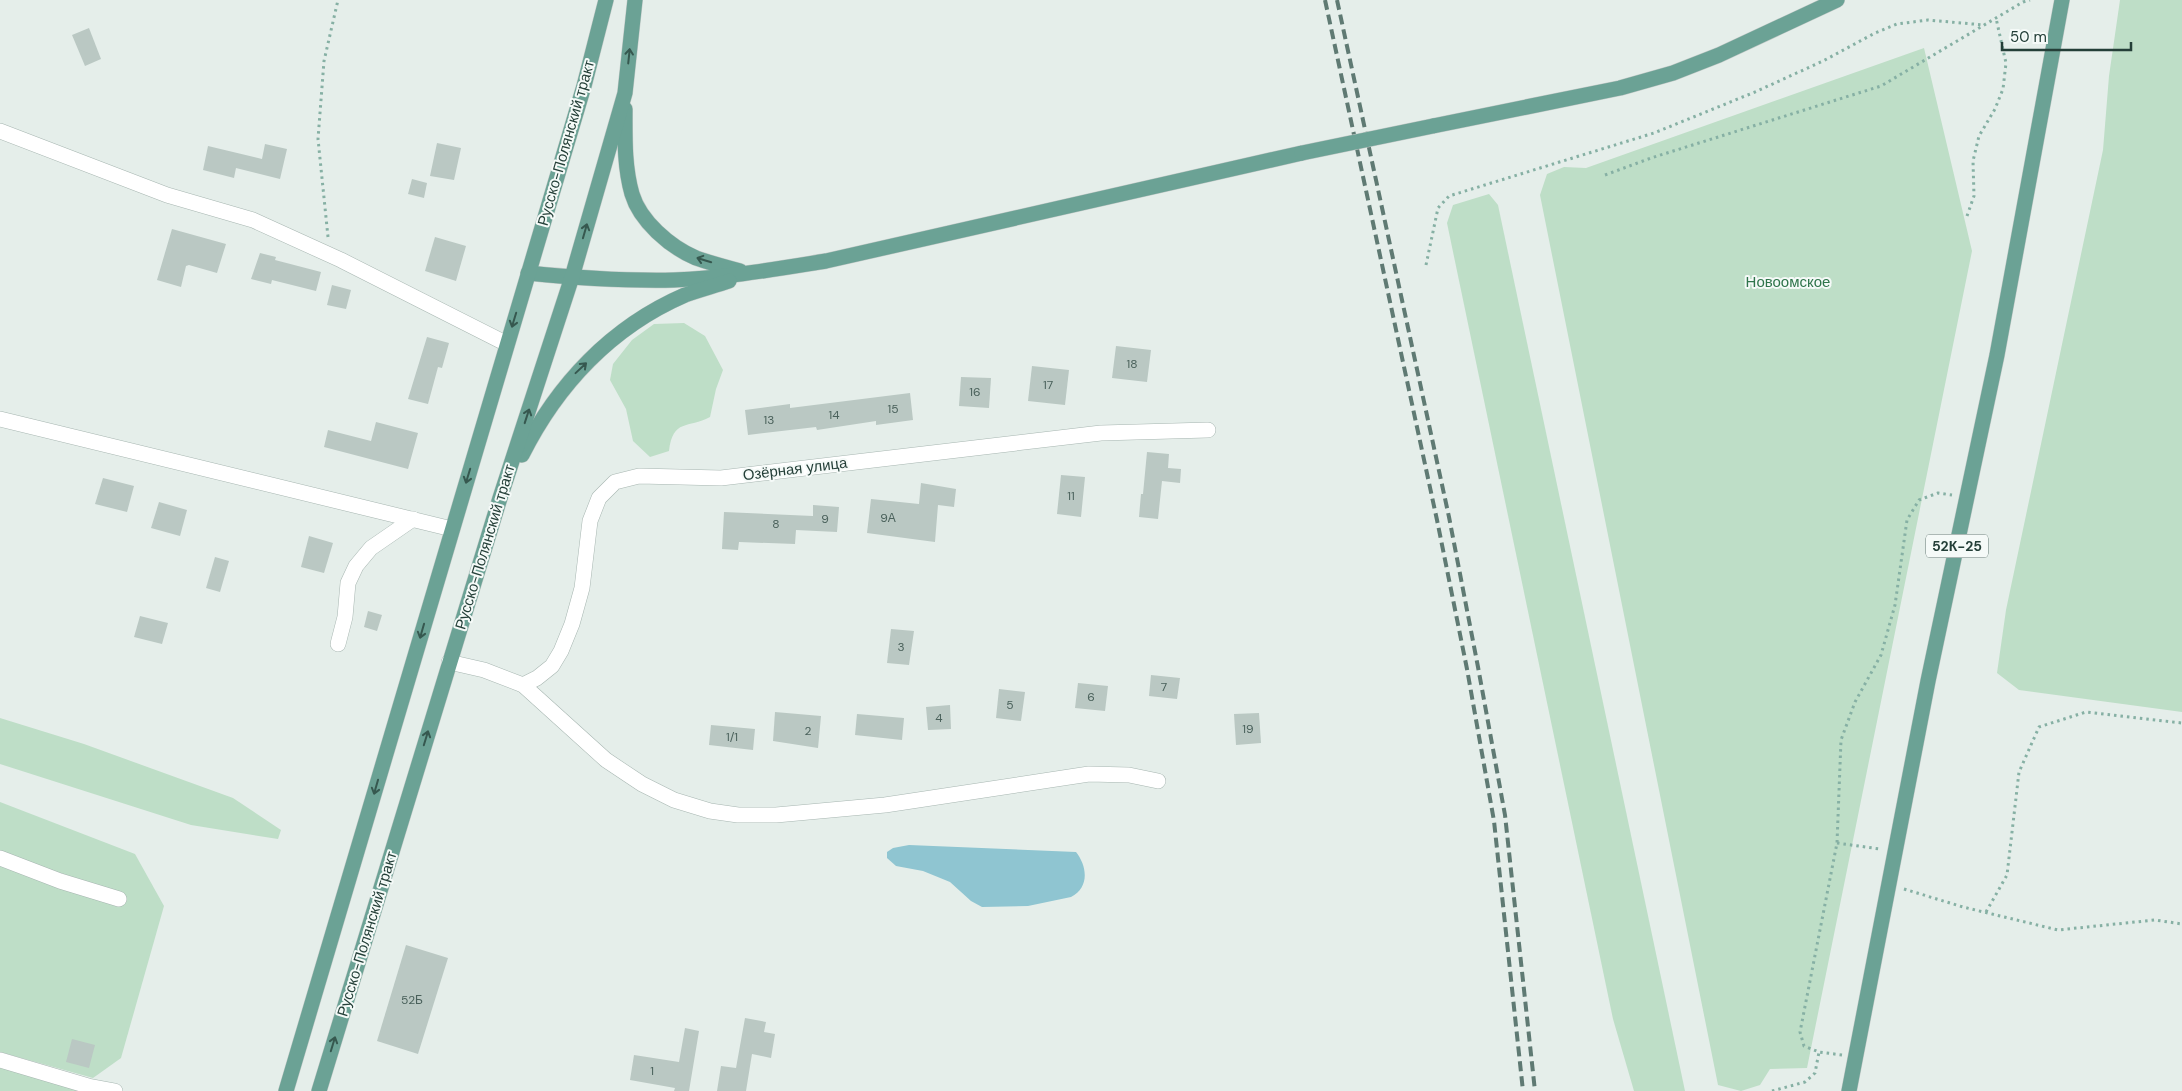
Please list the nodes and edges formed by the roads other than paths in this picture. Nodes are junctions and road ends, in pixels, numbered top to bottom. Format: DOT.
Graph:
graph roads {
  1 [pos="606,0"];
  2 [pos="636,0"];
  3 [pos="1837,0"];
  4 [pos="2062,0"];
  5 [pos="625,93"];
  6 [pos="0,131"];
  7 [pos="528,273"];
  8 [pos="751,273"];
  9 [pos="572,278"];
  10 [pos="507,344"];
  11 [pos="0,418"];
  12 [pos="1208,430"];
  13 [pos="500,498"];
  14 [pos="413,519"];
  15 [pos="452,529"];
  16 [pos="338,644"];
  17 [pos="449,662"];
  18 [pos="523,685"];
  19 [pos="1158,781"];
  20 [pos="0,858"];
  21 [pos="119,899"];
  22 [pos="0,1060"];
  23 [pos="115,1091"];
  24 [pos="286,1091"];
  25 [pos="319,1091"];
  26 [pos="1849,1091"];
  1 -- 7 [label="main road, Русско-Полянский тракт"];
  5 -- 2 [label="main road, Русско-Полянский тракт, one-way"];
  3 -- 8 [label="main road, bridge"];
  4 -- 26 [label="main road, 52К-25"];
  8 -- 5 [label="main road, one-way"];
  9 -- 5 [label="main road, Русско-Полянский тракт, one-way"];
  6 -- 10 [label="street"];
  7 -- 9 [label="main road"];
  7 -- 10 [label="main road, Русско-Полянский тракт, one-way"];
  8 -- 9 [label="main road"];
  13 -- 8 [label="main road, one-way"];
  13 -- 9 [label="main road, Русско-Полянский тракт, one-way"];
  10 -- 15 [label="main road, Русско-Полянский тракт, one-way"];
  11 -- 14 [label="street"];
  12 -- 18 [label="street, Озёрная улица"];
  13 -- 17 [label="main road, Русско-Полянский тракт"];
  14 -- 15 [label="street"];
  14 -- 16 [label="street"];
  15 -- 24 [label="main road, Русско-Полянский тракт, one-way"];
  17 -- 18 [label="street"];
  25 -- 17 [label="main road, Русско-Полянский тракт, one-way"];
  18 -- 19 [label="street"];
  20 -- 21 [label="street"];
  22 -- 23 [label="street"];
}
